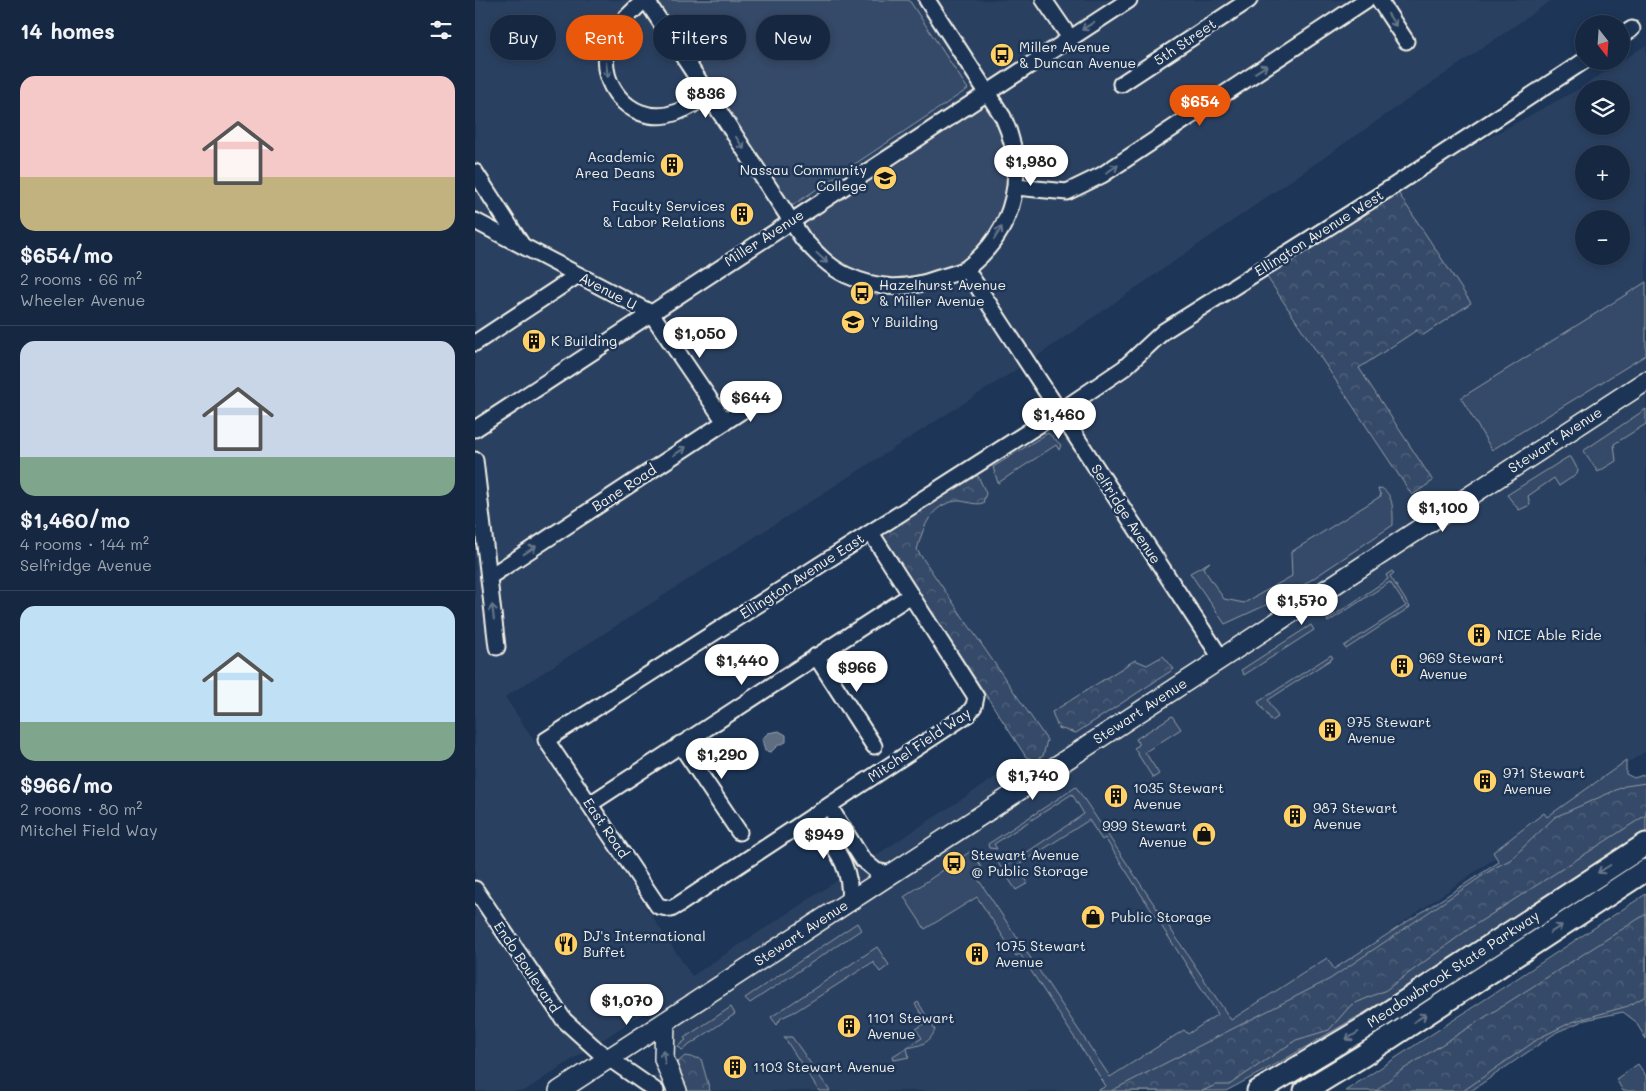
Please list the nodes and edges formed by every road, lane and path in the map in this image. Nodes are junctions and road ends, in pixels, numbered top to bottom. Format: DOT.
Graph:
graph roads {
  1 [pos="645,0"];
  2 [pos="927,0"];
  3 [pos="1045,0"];
  4 [pos="1129,0"];
  5 [pos="1249,0"];
  6 [pos="1366,0"];
  7 [pos="1379,0"];
  8 [pos="1070,38"];
  9 [pos="1406,41"];
  10 [pos="1575,67"];
  11 [pos="1121,84"];
  12 [pos="987,91"];
  13 [pos="708,95"];
  14 [pos="475,172"];
  15 [pos="1016,187"];
  16 [pos="792,220"];
  17 [pos="475,221"];
  18 [pos="523,246"];
  19 [pos="966,269"];
  20 [pos="578,275"];
  21 [pos="651,313"];
  22 [pos="475,343"];
  23 [pos="1646,381"];
  24 [pos="759,398"];
  25 [pos="1059,412"];
  26 [pos="725,422"];
  27 [pos="475,428"];
  28 [pos="475,460"];
  29 [pos="871,533"];
  30 [pos="489,577"];
  31 [pos="911,595"];
  32 [pos="497,647"];
  33 [pos="816,656"];
  34 [pos="1221,658"];
  35 [pos="546,740"];
  36 [pos="681,744"];
  37 [pos="874,746"];
  38 [pos="590,804"];
  39 [pos="829,806"];
  40 [pos="813,816"];
  41 [pos="739,832"];
  42 [pos="1646,844"];
  43 [pos="1646,870"];
  44 [pos="891,874"];
  45 [pos="475,889"];
  46 [pos="849,901"];
  47 [pos="671,909"];
  48 [pos="665,1022"];
  49 [pos="608,1058"];
  50 [pos="559,1091"];
  51 [pos="656,1091"];
  52 [pos="677,1091"];
  53 [pos="1258,1091"];
  54 [pos="1305,1091"];
  1 -- 13 [label="street"];
  1 -- 13 [label="street, one-way"];
  2 -- 12 [label="street"];
  3 -- 8 [label="street"];
  4 -- 8 [label="street, Miller Avenue, one-way"];
  5 -- 11 [label="street, 5th Street"];
  15 -- 6 [label="street, one-way"];
  7 -- 9 [label="street, one-way"];
  8 -- 12 [label="street, Miller Avenue"];
  10 -- 25 [label="street, Ellington Avenue West"];
  12 -- 15 [label="street"];
  12 -- 16 [label="street, Miller Avenue"];
  13 -- 16 [label="street, one-way"];
  14 -- 18 [label="street"];
  19 -- 15 [label="street, one-way"];
  16 -- 19 [label="street, one-way"];
  16 -- 21 [label="street, Miller Avenue"];
  17 -- 18 [label="street, Avenue U"];
  18 -- 20 [label="street, Avenue U"];
  19 -- 25 [label="street, Selfridge Avenue"];
  20 -- 21 [label="street, Avenue U"];
  20 -- 22 [label="street"];
  21 -- 26 [label="street, Avenue U"];
  21 -- 27 [label="street, Miller Avenue"];
  23 -- 34 [label="main road, Stewart Avenue"];
  24 -- 26 [label="street, Bane Road"];
  25 -- 29 [label="street, Ellington Avenue East"];
  25 -- 34 [label="street, Selfridge Avenue"];
  30 -- 26 [label="street, Bane Road, one-way"];
  28 -- 30 [label="street"];
  29 -- 31 [label="street, Mitchel Field Way"];
  29 -- 35 [label="street, Ellington Avenue East"];
  32 -- 30 [label="street, one-way"];
  31 -- 33 [label="street"];
  31 -- 39 [label="street, Mitchel Field Way"];
  33 -- 36 [label="street"];
  33 -- 37 [label="street, Mitchel Field Way"];
  34 -- 44 [label="main road, Stewart Avenue"];
  35 -- 38 [label="street, East Road"];
  36 -- 38 [label="street"];
  36 -- 41 [label="street"];
  38 -- 47 [label="street, East Road"];
  39 -- 40 [label="street, Mitchel Field Way"];
  39 -- 44 [label="street"];
  40 -- 46 [label="street"];
  40 -- 47 [label="street, Mitchel Field Way"];
  42 -- 53 [label="highway, Meadowbrook State Parkway, one-way"];
  54 -- 43 [label="highway, Meadowbrook State Parkway, one-way"];
  44 -- 46 [label="main road, Stewart Avenue"];
  45 -- 49 [label="street, Endo Boulevard"];
  46 -- 48 [label="main road, Stewart Avenue"];
  48 -- 49 [label="main road, Stewart Avenue"];
  52 -- 48 [label="main road, one-way"];
  49 -- 50 [label="main road, Stewart Avenue"];
  49 -- 51 [label="street, Endo Boulevard"];
}
